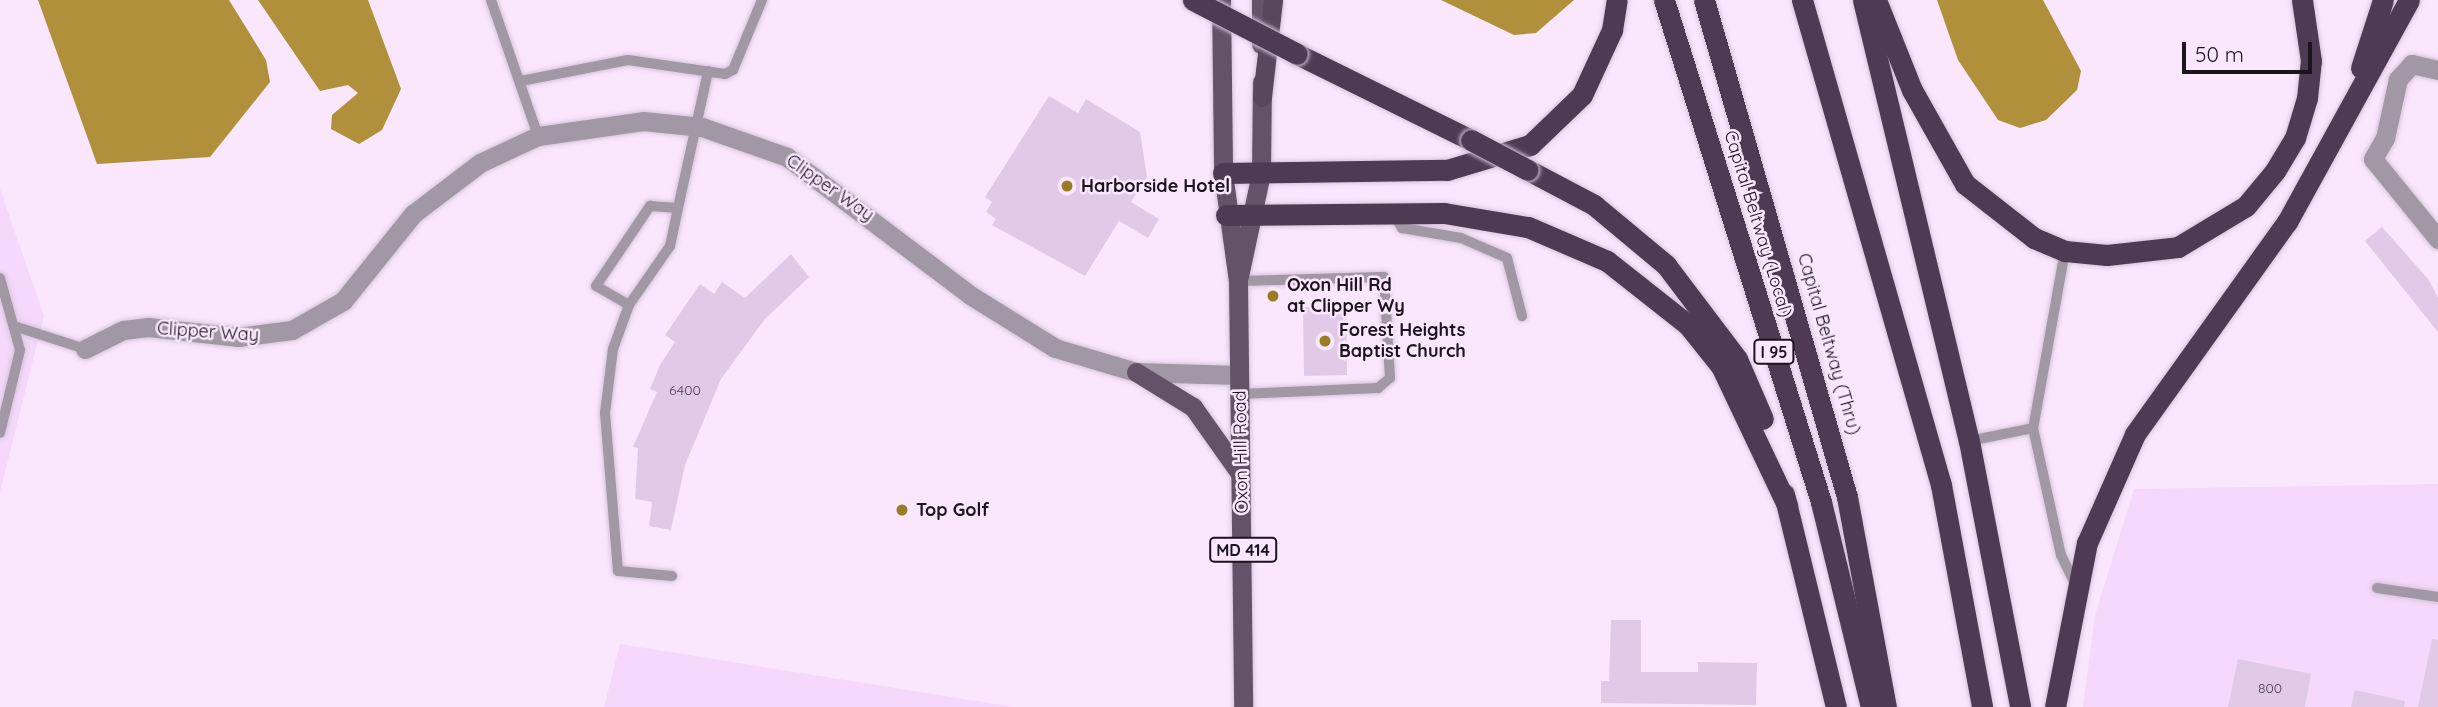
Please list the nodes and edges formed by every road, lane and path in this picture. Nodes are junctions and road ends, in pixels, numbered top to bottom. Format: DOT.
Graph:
graph roads {
  1 [pos="491,0"];
  2 [pos="762,0"];
  3 [pos="1194,0"];
  4 [pos="1221,0"];
  5 [pos="1261,0"];
  6 [pos="1273,0"];
  7 [pos="1617,0"];
  8 [pos="1664,0"];
  9 [pos="1704,0"];
  10 [pos="1802,0"];
  11 [pos="1863,0"];
  12 [pos="1876,0"];
  13 [pos="2302,0"];
  14 [pos="2383,0"];
  15 [pos="2409,0"];
  16 [pos="2424,0"];
  17 [pos="2399,24"];
  18 [pos="2438,69"];
  19 [pos="708,71"];
  20 [pos="521,81"];
  21 [pos="1262,97"];
  22 [pos="697,126"];
  23 [pos="538,136"];
  24 [pos="2317,169"];
  25 [pos="1223,173"];
  26 [pos="1261,173"];
  27 [pos="678,208"];
  28 [pos="1391,211"];
  29 [pos="1226,215"];
  30 [pos="1256,215"];
  31 [pos="2438,239"];
  32 [pos="2065,251"];
  33 [pos="0,278"];
  34 [pos="1238,281"];
  35 [pos="629,305"];
  36 [pos="1522,316"];
  37 [pos="17,327"];
  38 [pos="85,349"];
  39 [pos="1136,372"];
  40 [pos="1240,384"];
  41 [pos="2033,428"];
  42 [pos="0,433"];
  43 [pos="1969,442"];
  44 [pos="1242,480"];
  45 [pos="1787,505"];
  46 [pos="672,576"];
  47 [pos="2075,584"];
  48 [pos="2377,588"];
  49 [pos="2438,597"];
  50 [pos="1243,707"];
  51 [pos="1836,707"];
  52 [pos="1871,707"];
  53 [pos="1886,707"];
  54 [pos="1982,707"];
  55 [pos="2020,707"];
  56 [pos="2054,707"];
  1 -- 20 [label="lane"];
  2 -- 19 [label="lane"];
  3 -- 45 [label="highway, bridge"];
  4 -- 25 [label="main road, Oxon Hill Road / MD 414"];
  5 -- 21 [label="main road, Oxon Hill Road / MD 414"];
  6 -- 21 [label="highway"];
  7 -- 26 [label="highway"];
  8 -- 52 [label="highway, Capital Beltway (Local) / I 95"];
  9 -- 53 [label="highway, Capital Beltway (Thru) / I 95"];
  10 -- 54 [label="highway"];
  11 -- 43 [label="highway"];
  12 -- 32 [label="highway"];
  13 -- 32 [label="highway"];
  14 -- 24 [label="highway"];
  15 -- 17 [label="highway"];
  16 -- 17 [label="highway"];
  17 -- 24 [label="highway"];
  18 -- 31 [label="street"];
  19 -- 20 [label="lane"];
  19 -- 22 [label="lane"];
  20 -- 23 [label="lane"];
  21 -- 26 [label="main road, Oxon Hill Road / MD 414"];
  22 -- 23 [label="street, Clipper Way"];
  22 -- 27 [label="lane"];
  22 -- 39 [label="street, Clipper Way"];
  23 -- 38 [label="street, Clipper Way"];
  24 -- 47 [label="highway"];
  25 -- 26 [label="highway"];
  25 -- 29 [label="main road, Oxon Hill Road / MD 414"];
  26 -- 30 [label="main road, Oxon Hill Road / MD 414"];
  27 -- 35 [label="lane"];
  27 -- 35 [label="lane"];
  28 -- 30 [label="highway"];
  28 -- 36 [label="lane"];
  28 -- 45 [label="highway"];
  29 -- 30 [label="highway"];
  29 -- 34 [label="main road, Oxon Hill Road / MD 414"];
  30 -- 34 [label="main road, Oxon Hill Road / MD 414"];
  32 -- 41 [label="lane"];
  33 -- 37 [label="lane"];
  34 -- 40 [label="main road, Oxon Hill Road / MD 414"];
  34 -- 40 [label="lane"];
  35 -- 46 [label="lane"];
  37 -- 38 [label="lane"];
  37 -- 42 [label="lane"];
  39 -- 40 [label="street, Clipper Way"];
  39 -- 44 [label="main road"];
  40 -- 44 [label="main road, Oxon Hill Road / MD 414"];
  41 -- 43 [label="lane"];
  41 -- 47 [label="lane"];
  43 -- 55 [label="highway"];
  44 -- 50 [label="main road, Oxon Hill Road / MD 414"];
  45 -- 51 [label="highway"];
  47 -- 56 [label="highway"];
  48 -- 49 [label="lane"];
}
